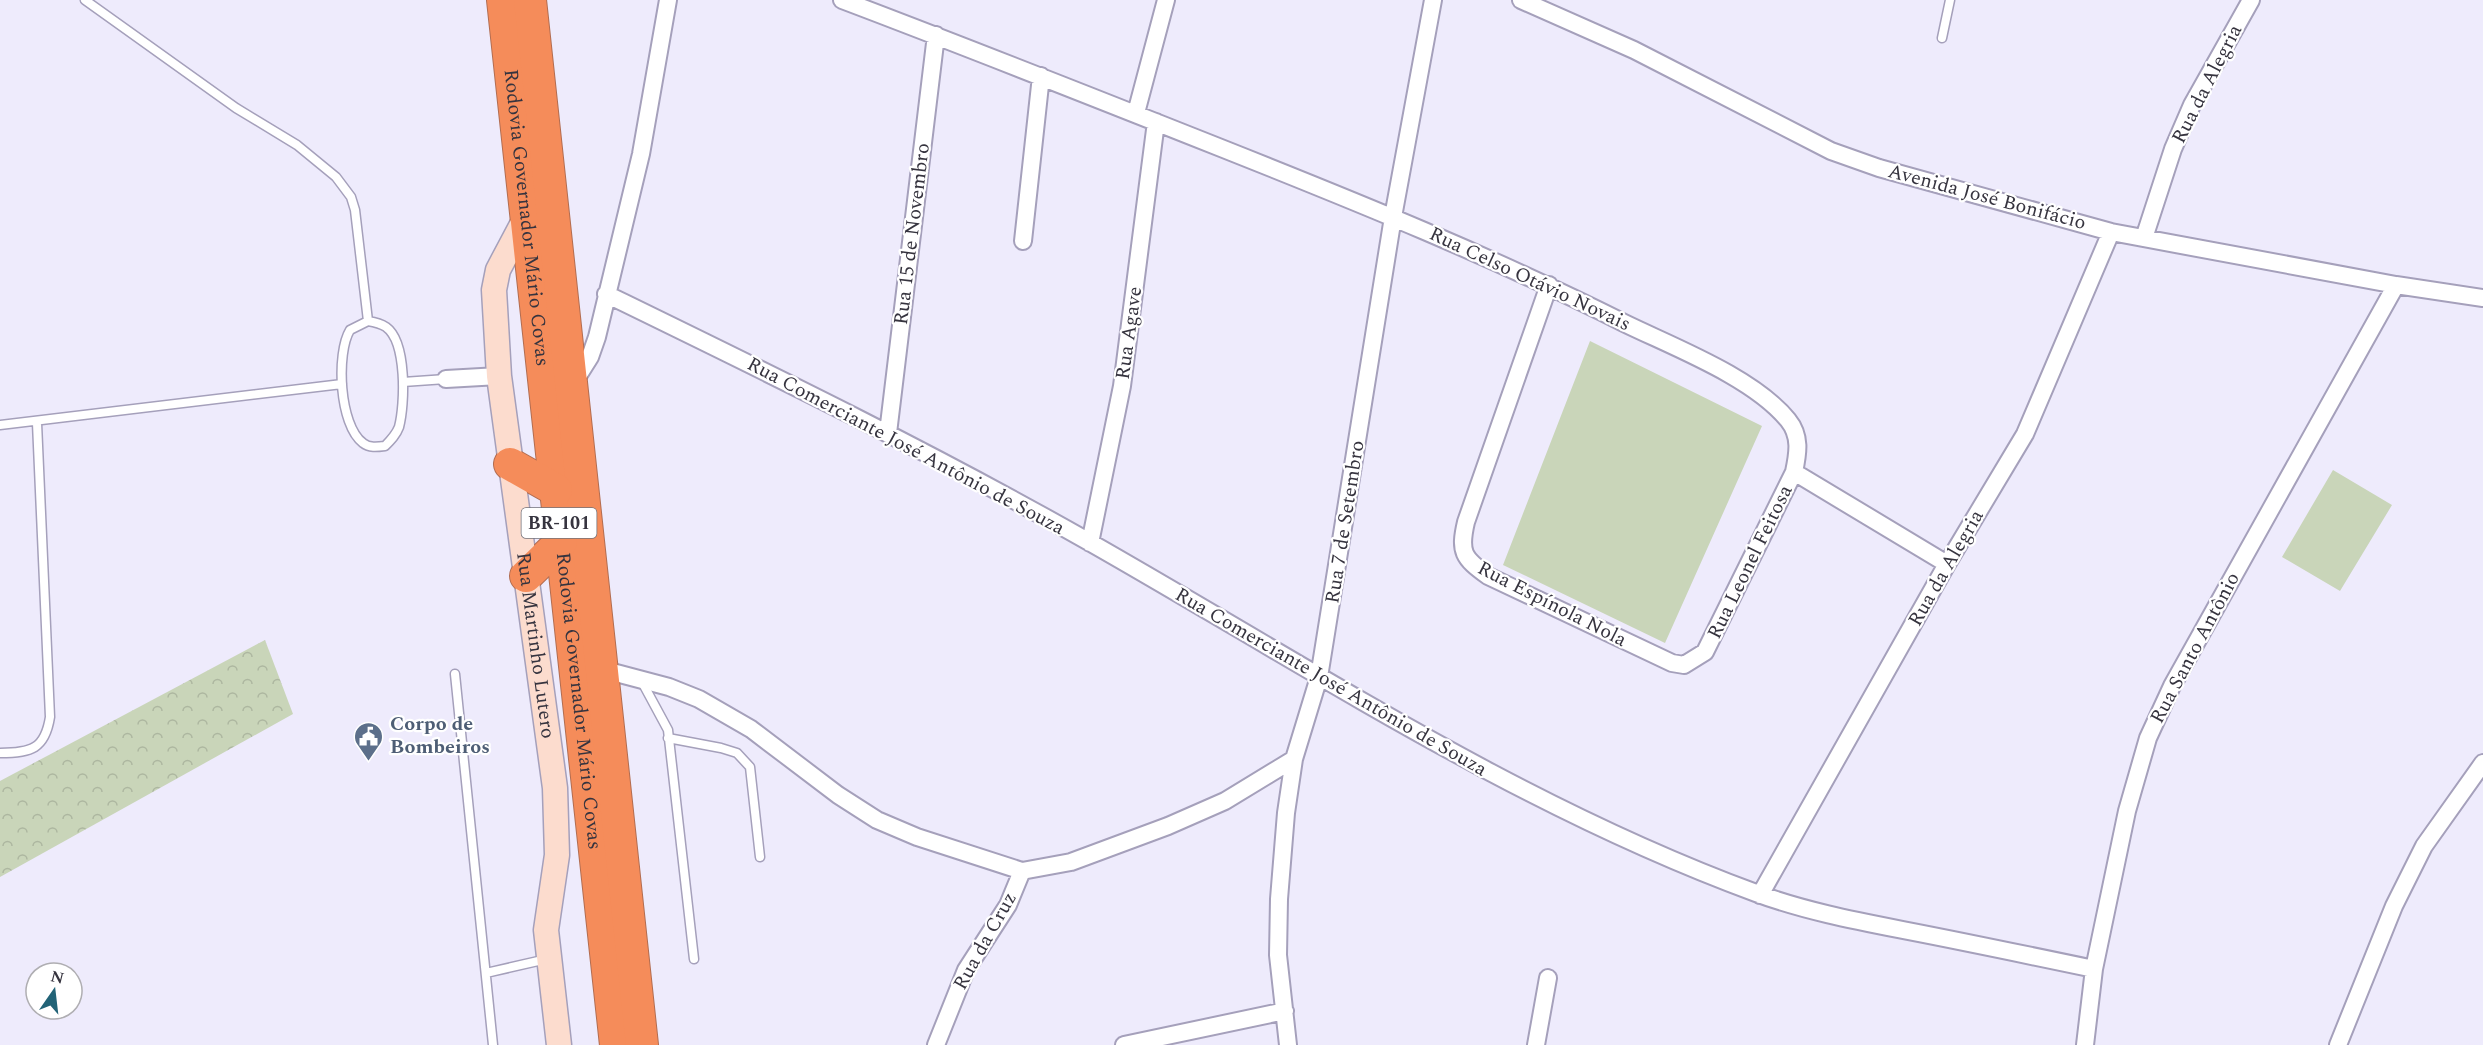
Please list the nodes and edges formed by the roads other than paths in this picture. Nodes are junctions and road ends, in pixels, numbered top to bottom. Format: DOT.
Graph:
graph roads {
  1 [pos="85,0"];
  2 [pos="502,0"];
  3 [pos="530,0"];
  4 [pos="668,0"];
  5 [pos="842,0"];
  6 [pos="1166,0"];
  7 [pos="1433,0"];
  8 [pos="1521,0"];
  9 [pos="1950,0"];
  10 [pos="2251,0"];
  11 [pos="936,35"];
  12 [pos="1942,38"];
  13 [pos="1041,76"];
  14 [pos="1136,113"];
  15 [pos="1156,122"];
  16 [pos="1393,217"];
  17 [pos="525,219"];
  18 [pos="2111,232"];
  19 [pos="2144,238"];
  20 [pos="1023,241"];
  21 [pos="1548,285"];
  22 [pos="2396,285"];
  23 [pos="606,294"];
  24 [pos="2483,297"];
  25 [pos="368,321"];
  26 [pos="499,376"];
  27 [pos="446,379"];
  28 [pos="403,382"];
  29 [pos="342,384"];
  30 [pos="571,388"];
  31 [pos="37,423"];
  32 [pos="0,425"];
  33 [pos="888,433"];
  34 [pos="510,464"];
  35 [pos="1794,472"];
  36 [pos="556,490"];
  37 [pos="561,542"];
  38 [pos="1090,543"];
  39 [pos="1947,564"];
  40 [pos="526,576"];
  41 [pos="1705,652"];
  42 [pos="601,669"];
  43 [pos="455,674"];
  44 [pos="1319,677"];
  45 [pos="641,680"];
  46 [pos="668,738"];
  47 [pos="0,753"];
  48 [pos="1294,759"];
  49 [pos="2483,763"];
  50 [pos="760,857"];
  51 [pos="1022,871"];
  52 [pos="1760,895"];
  53 [pos="548,958"];
  54 [pos="694,959"];
  55 [pos="2094,969"];
  56 [pos="486,973"];
  57 [pos="1548,978"];
  58 [pos="1285,1011"];
  59 [pos="493,1045"];
  60 [pos="559,1045"];
  61 [pos="616,1045"];
  62 [pos="642,1045"];
  63 [pos="936,1045"];
  64 [pos="1124,1045"];
  65 [pos="1288,1045"];
  66 [pos="1536,1045"];
  67 [pos="2085,1045"];
  68 [pos="2338,1045"];
  1 -- 25 [label="lane"];
  2 -- 17 [label="highway, Rodovia Governador Mário Covas / BR-101"];
  3 -- 30 [label="highway, Rodovia Governador Mário Covas / BR-101"];
  4 -- 23 [label="street"];
  5 -- 11 [label="street, Rua Celso Otávio Novais"];
  6 -- 14 [label="street"];
  7 -- 16 [label="street, Rua 7 de Setembro"];
  8 -- 18 [label="street, Avenida José Bonifácio"];
  9 -- 12 [label="lane"];
  10 -- 19 [label="street, Rua da Alegria"];
  11 -- 13 [label="street, Rua Celso Otávio Novais"];
  11 -- 33 [label="street, Rua 15 de Novembro"];
  13 -- 14 [label="street, Rua Celso Otávio Novais"];
  13 -- 20 [label="street"];
  14 -- 15 [label="street, Rua Celso Otávio Novais"];
  15 -- 16 [label="street, Rua Celso Otávio Novais"];
  15 -- 38 [label="street, Rua Agave"];
  16 -- 21 [label="street, Rua Celso Otávio Novais"];
  16 -- 44 [label="street, Rua 7 de Setembro"];
  17 -- 26 [label="street, Rua Martinho Lutero"];
  17 -- 36 [label="highway, Rodovia Governador Mário Covas / BR-101"];
  18 -- 19 [label="street, Avenida José Bonifácio"];
  18 -- 39 [label="street, Rua da Alegria"];
  19 -- 22 [label="street, Avenida José Bonifácio"];
  21 -- 35 [label="street, Rua Celso Otávio Novais"];
  21 -- 41 [label="street, Rua Espínola Nola"];
  22 -- 24 [label="street, Avenida José Bonifácio"];
  22 -- 55 [label="street, Rua Santo Antônio"];
  23 -- 30 [label="street"];
  23 -- 33 [label="street, Rua Comerciante José Antônio de Souza"];
  25 -- 28 [label="lane"];
  25 -- 29 [label="lane"];
  26 -- 27 [label="street"];
  26 -- 34 [label="street, Rua Martinho Lutero"];
  27 -- 28 [label="lane"];
  28 -- 29 [label="lane"];
  29 -- 31 [label="lane"];
  30 -- 42 [label="highway, Rodovia Governador Mário Covas / BR-101"];
  31 -- 32 [label="lane"];
  31 -- 47 [label="lane"];
  33 -- 38 [label="street, Rua Comerciante José Antônio de Souza"];
  34 -- 36 [label="highway"];
  34 -- 40 [label="street, Rua Martinho Lutero"];
  35 -- 39 [label="street"];
  35 -- 41 [label="street, Rua Leonel Feitosa"];
  36 -- 37 [label="highway, Rodovia Governador Mário Covas / BR-101"];
  37 -- 40 [label="highway"];
  37 -- 61 [label="highway, Rodovia Governador Mário Covas / BR-101"];
  38 -- 44 [label="street, Rua Comerciante José Antônio de Souza"];
  39 -- 52 [label="street, Rua da Alegria"];
  40 -- 53 [label="street, Rua Martinho Lutero"];
  42 -- 45 [label="street"];
  42 -- 62 [label="highway, Rodovia Governador Mário Covas / BR-101"];
  43 -- 56 [label="lane"];
  44 -- 48 [label="street, Rua 7 de Setembro"];
  44 -- 52 [label="street, Rua Comerciante José Antônio de Souza"];
  45 -- 46 [label="lane"];
  45 -- 51 [label="street"];
  46 -- 50 [label="lane"];
  46 -- 54 [label="lane"];
  48 -- 51 [label="street"];
  48 -- 58 [label="street, Rua 7 de Setembro"];
  49 -- 68 [label="street"];
  51 -- 63 [label="street, Rua da Cruz"];
  52 -- 55 [label="street, Rua Comerciante José Antônio de Souza"];
  53 -- 56 [label="lane"];
  53 -- 60 [label="street, Rua Martinho Lutero"];
  55 -- 67 [label="street, Rua Santo Antônio"];
  56 -- 59 [label="lane"];
  57 -- 66 [label="street"];
  58 -- 64 [label="street"];
  58 -- 65 [label="street, Rua 7 de Setembro"];
}
